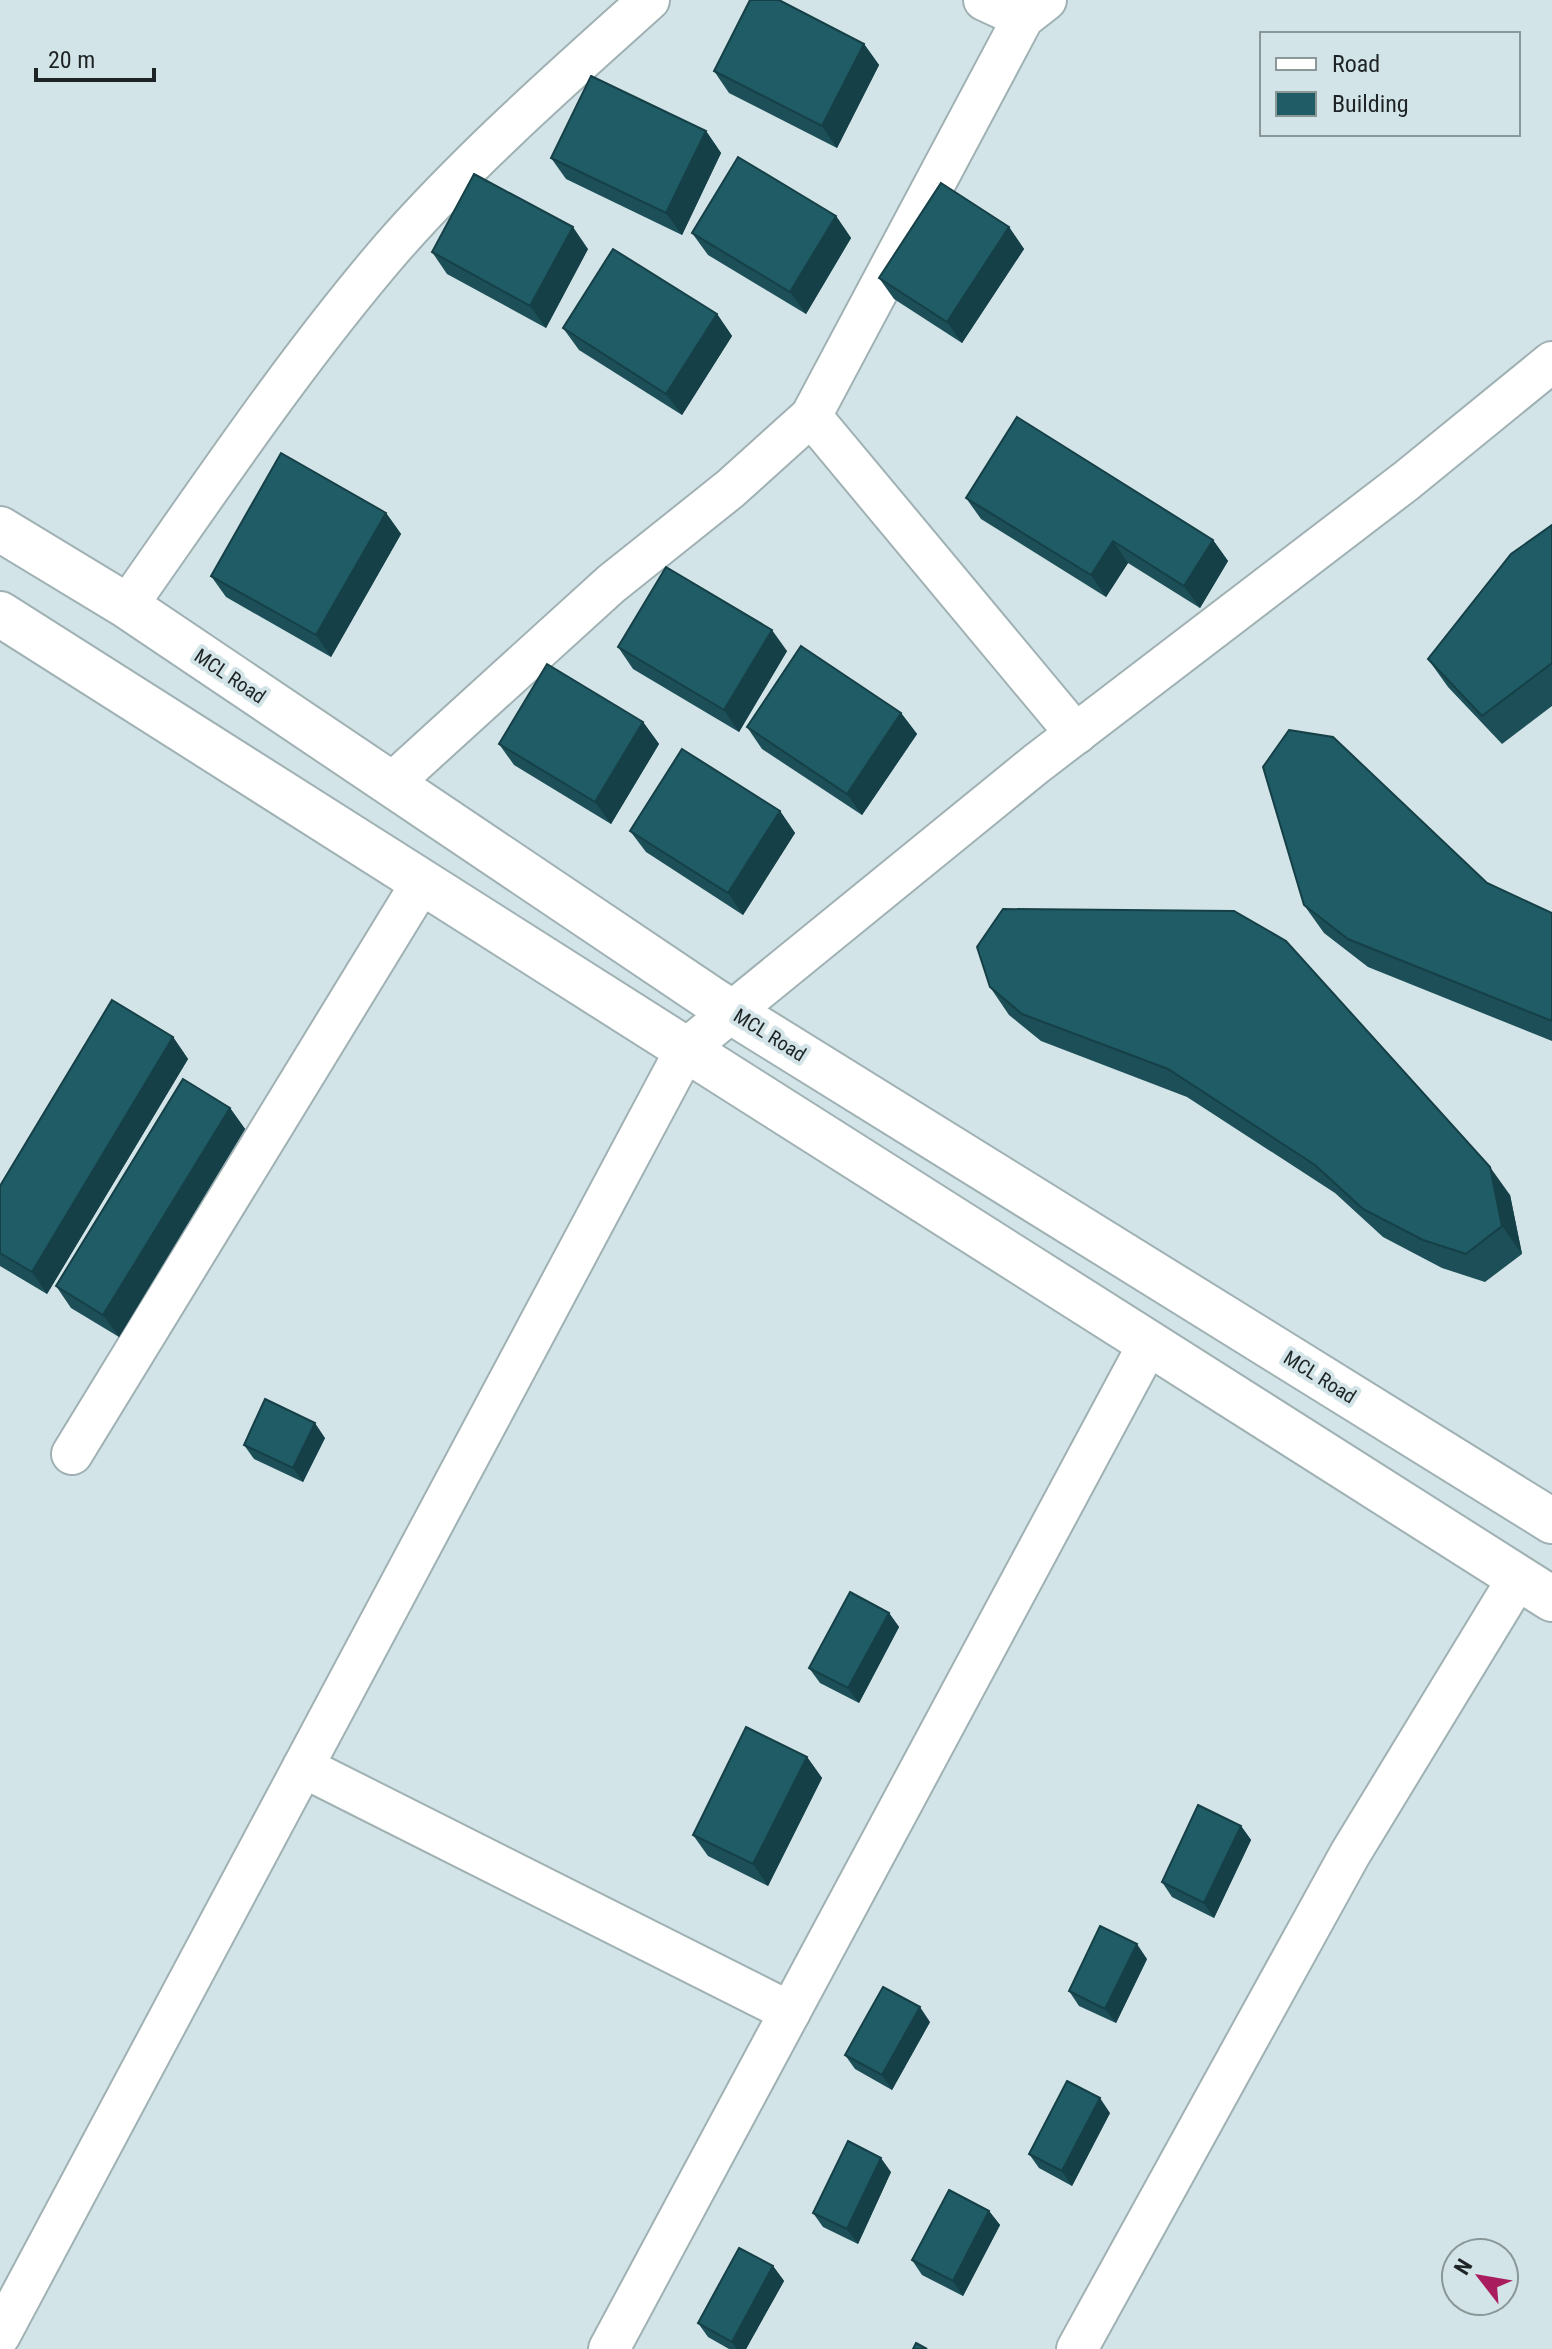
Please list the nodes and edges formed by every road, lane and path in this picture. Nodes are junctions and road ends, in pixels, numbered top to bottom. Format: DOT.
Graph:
graph roads {
  1 [pos="649,0"];
  2 [pos="984,0"];
  3 [pos="1035,9"];
  4 [pos="1552,362"];
  5 [pos="811,416"];
  6 [pos="0,529"];
  7 [pos="127,606"];
  8 [pos="0,614"];
  9 [pos="1076,734"];
  10 [pos="391,784"];
  11 [pos="422,882"];
  12 [pos="732,1011"];
  13 [pos="686,1049"];
  14 [pos="1149,1343"];
  15 [pos="72,1454"];
  16 [pos="1552,1521"];
  17 [pos="1535,1588"];
  18 [pos="303,1767"];
  19 [pos="790,2012"];
  20 [pos="0,2335"];
  21 [pos="609,2349"];
  22 [pos="1077,2349"];
  1 -- 7 [label="street"];
  2 -- 3 [label="street"];
  3 -- 5 [label="street"];
  4 -- 9 [label="street"];
  5 -- 9 [label="street"];
  5 -- 10 [label="street"];
  6 -- 7 [label="street, MCL Road"];
  7 -- 10 [label="street, MCL Road"];
  8 -- 11 [label="street"];
  9 -- 12 [label="street"];
  10 -- 12 [label="street, MCL Road"];
  11 -- 13 [label="street"];
  11 -- 15 [label="street"];
  12 -- 13 [label="street"];
  12 -- 16 [label="street, MCL Road"];
  13 -- 14 [label="street"];
  13 -- 18 [label="street"];
  14 -- 17 [label="street"];
  14 -- 19 [label="street"];
  17 -- 22 [label="street"];
  18 -- 19 [label="street"];
  18 -- 20 [label="street"];
  19 -- 21 [label="street"];
}
